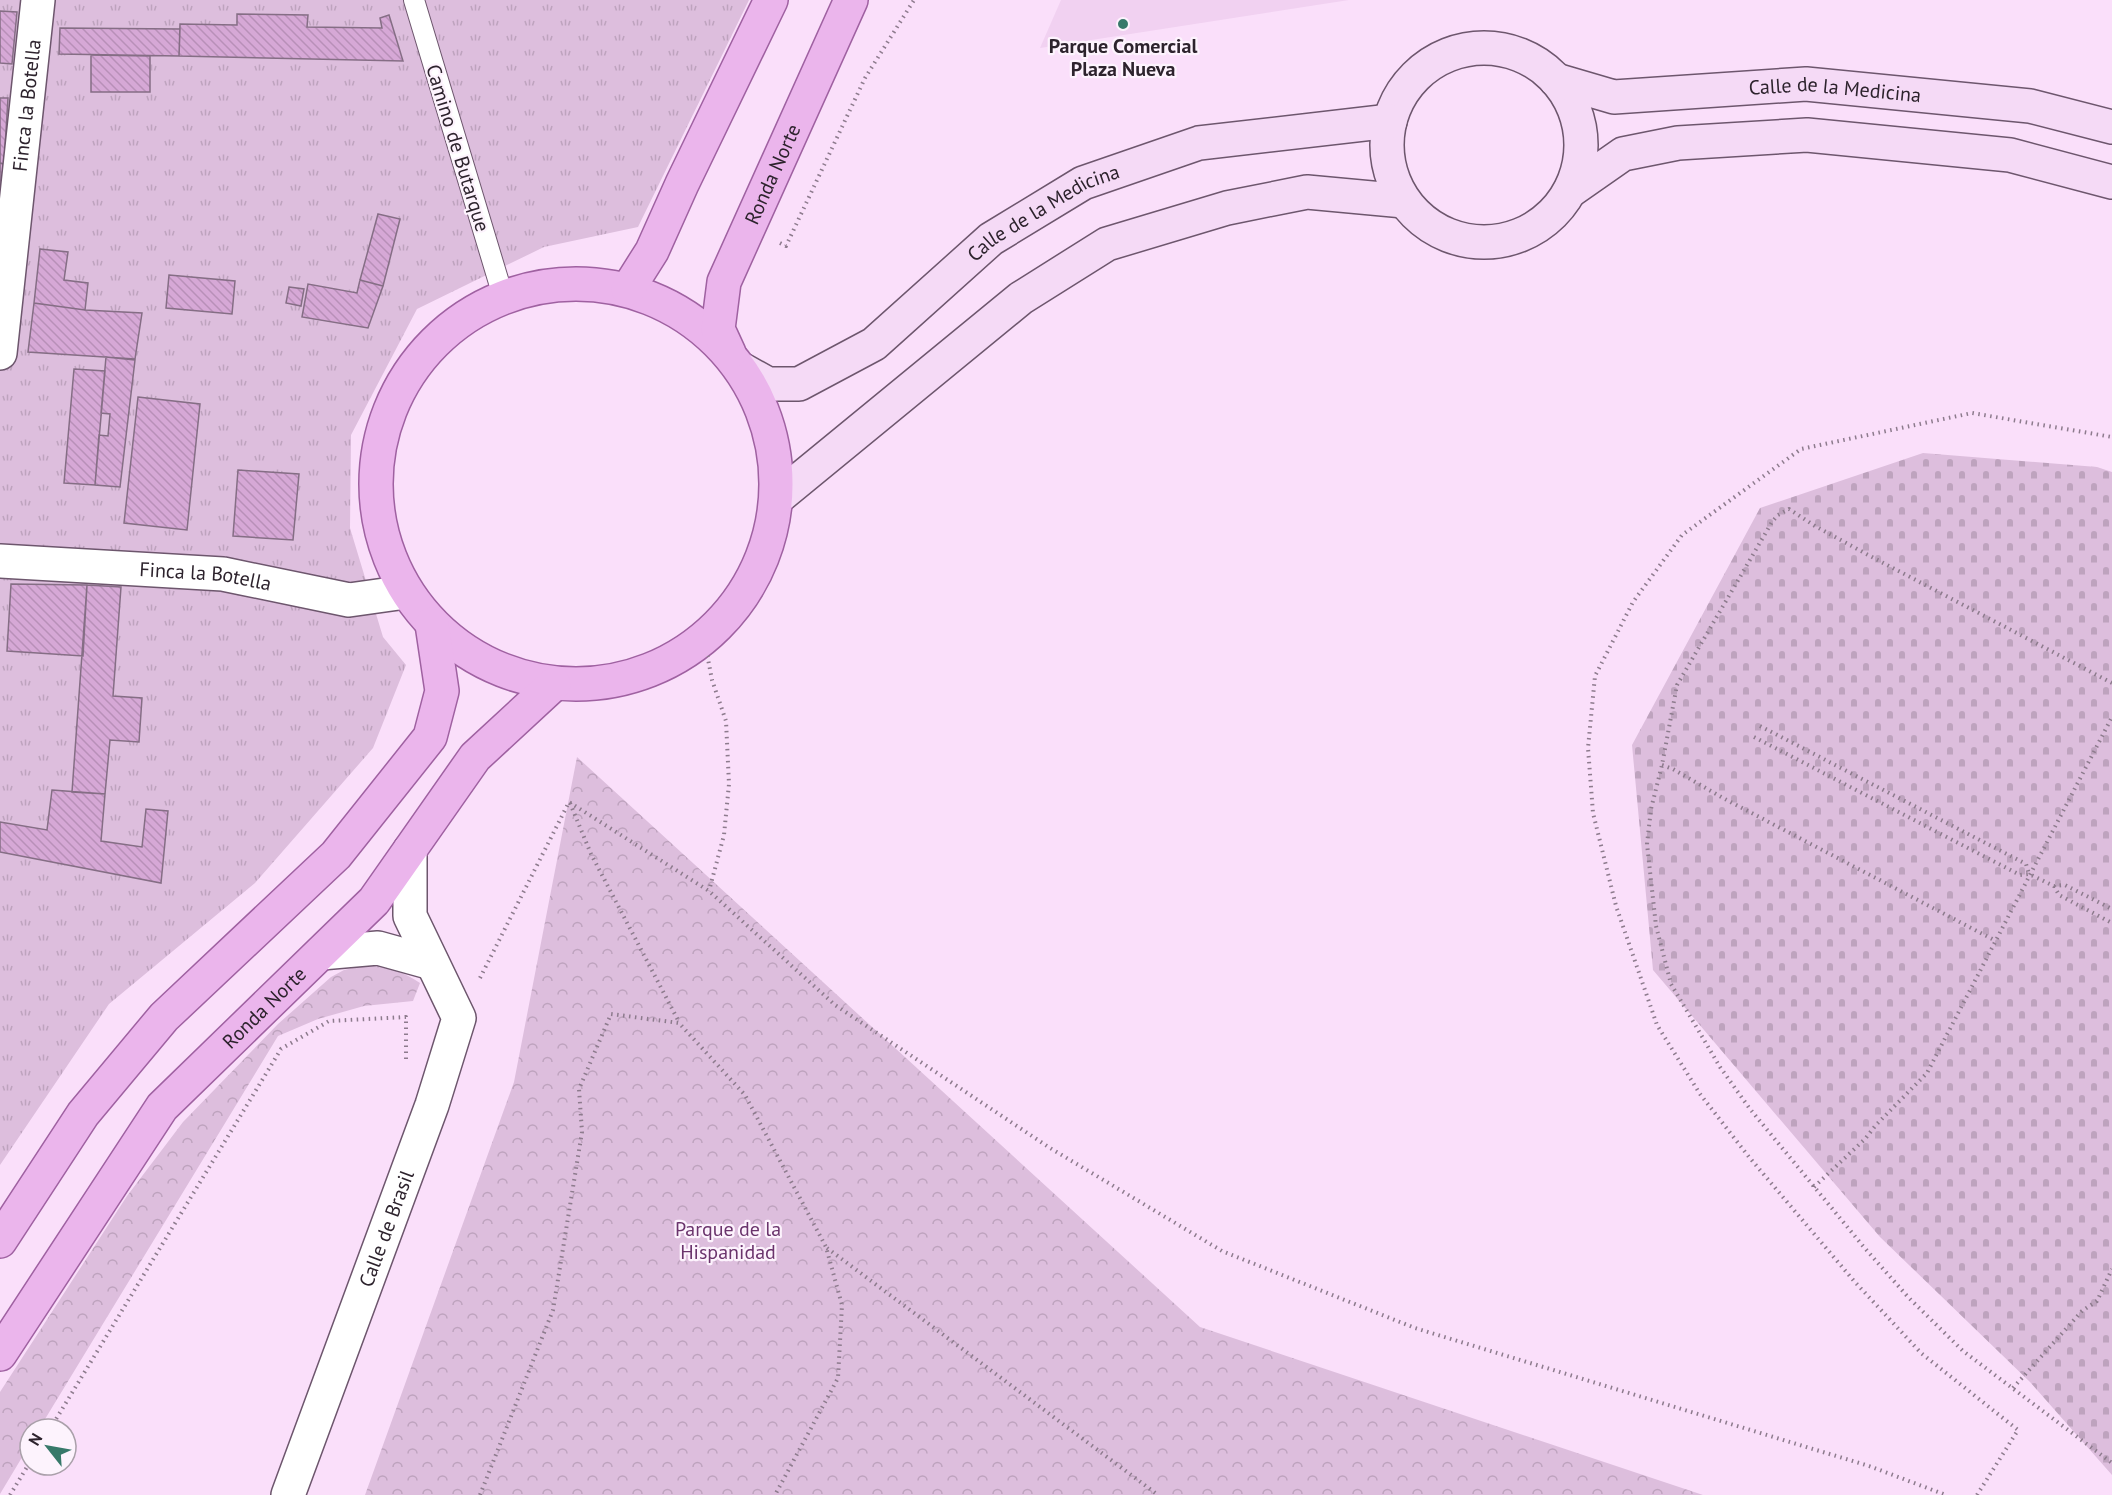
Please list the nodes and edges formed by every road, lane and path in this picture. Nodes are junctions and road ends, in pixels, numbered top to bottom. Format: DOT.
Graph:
graph roads {
  1 [pos="38,0"];
  2 [pos="414,0"];
  3 [pos="771,0"];
  4 [pos="850,0"];
  5 [pos="1556,80"];
  6 [pos="1390,121"];
  7 [pos="2112,128"];
  8 [pos="2112,182"];
  9 [pos="1570,191"];
  10 [pos="1404,201"];
  11 [pos="628,289"];
  12 [pos="503,296"];
  13 [pos="0,353"];
  14 [pos="735,361"];
  15 [pos="2112,437"];
  16 [pos="776,499"];
  17 [pos="0,561"];
  18 [pos="406,592"];
  19 [pos="432,624"];
  20 [pos="704,638"];
  21 [pos="2112,683"];
  22 [pos="554,684"];
  23 [pos="2112,717"];
  24 [pos="1760,726"];
  25 [pos="1755,737"];
  26 [pos="1662,765"];
  27 [pos="569,802"];
  28 [pos="410,850"];
  29 [pos="2030,874"];
  30 [pos="2054,886"];
  31 [pos="709,891"];
  32 [pos="2112,909"];
  33 [pos="2112,923"];
  34 [pos="1996,941"];
  35 [pos="321,953"];
  36 [pos="432,963"];
  37 [pos="459,1018"];
  38 [pos="679,1023"];
  39 [pos="441,1076"];
  40 [pos="1814,1187"];
  41 [pos="0,1241"];
  42 [pos="826,1247"];
  43 [pos="2112,1269"];
  44 [pos="0,1354"];
  45 [pos="2013,1388"];
  46 [pos="57,1417"];
  47 [pos="2112,1463"];
  48 [pos="21,1477"];
  49 [pos="10,1495"];
  50 [pos="288,1495"];
  51 [pos="480,1495"];
  52 [pos="775,1495"];
  53 [pos="1158,1495"];
  54 [pos="1946,1495"];
  55 [pos="1977,1495"];
  1 -- 13 [label="street, Finca la Botella"];
  2 -- 12 [label="lane, Camino de Butarque"];
  3 -- 11 [label="main road"];
  4 -- 14 [label="main road, Ronda Norte"];
  5 -- 6 [label="main road"];
  5 -- 7 [label="main road, Calle de la Medicina"];
  5 -- 9 [label="main road"];
  6 -- 10 [label="main road"];
  6 -- 14 [label="main road, Calle de la Medicina"];
  8 -- 9 [label="main road"];
  9 -- 10 [label="main road"];
  10 -- 16 [label="main road"];
  11 -- 12 [label="main road, Ronda Norte"];
  11 -- 14 [label="main road, Ronda Norte"];
  12 -- 18 [label="main road, Ronda Norte"];
  14 -- 16 [label="main road, Ronda Norte"];
  15 -- 55 [label="path"];
  16 -- 20 [label="main road, Ronda Norte"];
  17 -- 18 [label="street, Finca la Botella"];
  18 -- 19 [label="main road, Ronda Norte"];
  19 -- 22 [label="main road, Ronda Norte"];
  19 -- 41 [label="main road"];
  20 -- 22 [label="main road, Ronda Norte"];
  20 -- 31 [label="path"];
  21 -- 26 [label="path"];
  22 -- 28 [label="main road, Ronda Norte"];
  23 -- 29 [label="path"];
  24 -- 29 [label="path"];
  25 -- 29 [label="path"];
  26 -- 34 [label="path"];
  26 -- 40 [label="path"];
  27 -- 31 [label="path"];
  27 -- 37 [label="path"];
  27 -- 38 [label="path"];
  28 -- 35 [label="main road, Ronda Norte"];
  28 -- 36 [label="street"];
  29 -- 30 [label="path"];
  29 -- 34 [label="path"];
  30 -- 32 [label="path"];
  30 -- 33 [label="path"];
  31 -- 54 [label="path"];
  34 -- 40 [label="path"];
  35 -- 36 [label="street"];
  35 -- 44 [label="main road, Ronda Norte"];
  36 -- 37 [label="street"];
  37 -- 39 [label="street, Calle de Brasil"];
  38 -- 42 [label="path"];
  38 -- 51 [label="path"];
  39 -- 46 [label="path"];
  39 -- 50 [label="street, Calle de Brasil"];
  40 -- 45 [label="path"];
  42 -- 52 [label="path"];
  42 -- 53 [label="path"];
  43 -- 45 [label="path"];
  45 -- 47 [label="path"];
  48 -- 49 [label="path"];
}
